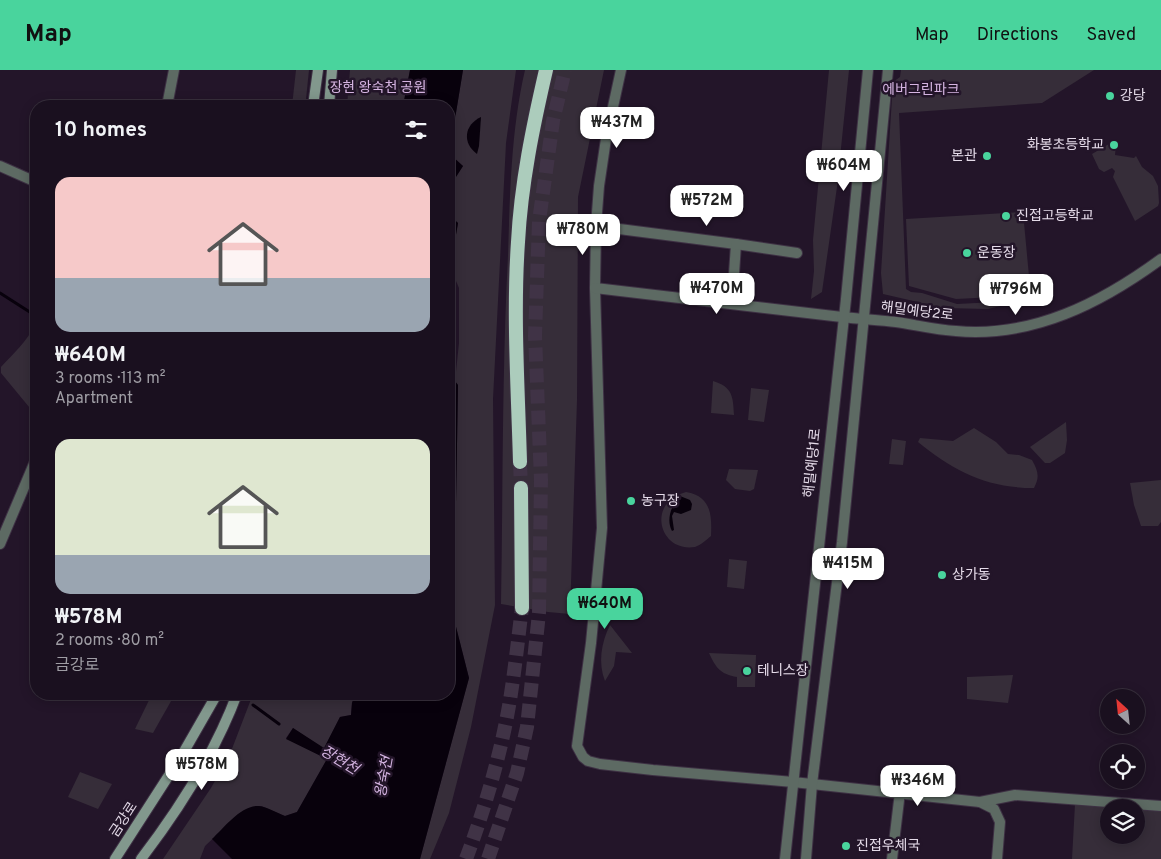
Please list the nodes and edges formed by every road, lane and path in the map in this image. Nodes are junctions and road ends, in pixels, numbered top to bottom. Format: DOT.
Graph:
graph roads {
  1 [pos="174,70"];
  2 [pos="318,70"];
  3 [pos="332,70"];
  4 [pos="546,70"];
  5 [pos="621,70"];
  6 [pos="868,70"];
  7 [pos="888,70"];
  8 [pos="168,100"];
  9 [pos="315,100"];
  10 [pos="330,100"];
  11 [pos="0,166"];
  12 [pos="30,179"];
  13 [pos="596,226"];
  14 [pos="736,244"];
  15 [pos="797,253"];
  16 [pos="1161,259"];
  17 [pos="595,288"];
  18 [pos="732,304"];
  19 [pos="842,317"];
  20 [pos="862,320"];
  21 [pos="520,462"];
  22 [pos="30,473"];
  23 [pos="521,488"];
  24 [pos="0,544"];
  25 [pos="522,608"];
  26 [pos="213,700"];
  27 [pos="235,700"];
  28 [pos="793,782"];
  29 [pos="812,784"];
  30 [pos="900,792"];
  31 [pos="980,802"];
  32 [pos="1161,806"];
  33 [pos="115,859"];
  34 [pos="141,859"];
  35 [pos="785,859"];
  36 [pos="806,859"];
  37 [pos="892,859"];
  38 [pos="997,859"];
  1 -- 8 [label="street"];
  2 -- 9 [label="main road"];
  3 -- 10 [label="main road"];
  4 -- 21 [label="highway"];
  5 -- 13 [label="street"];
  6 -- 19 [label="street, 해밀예당1로"];
  7 -- 20 [label="street"];
  11 -- 12 [label="street"];
  13 -- 14 [label="street"];
  13 -- 17 [label="street"];
  14 -- 15 [label="street"];
  14 -- 18 [label="street"];
  16 -- 20 [label="street, 해밀예당2로"];
  17 -- 18 [label="street, 해밀예당2로"];
  17 -- 28 [label="street"];
  18 -- 19 [label="street, 해밀예당2로"];
  19 -- 20 [label="street, 해밀예당2로"];
  19 -- 28 [label="street, 해밀예당1로"];
  20 -- 29 [label="street"];
  22 -- 24 [label="street"];
  23 -- 25 [label="highway"];
  26 -- 33 [label="main road, 금강로"];
  27 -- 34 [label="main road"];
  28 -- 29 [label="street"];
  28 -- 35 [label="street, 해밀예당1로"];
  29 -- 30 [label="street"];
  29 -- 36 [label="street"];
  30 -- 31 [label="street"];
  30 -- 37 [label="street"];
  31 -- 32 [label="street"];
  31 -- 38 [label="street"];
}
